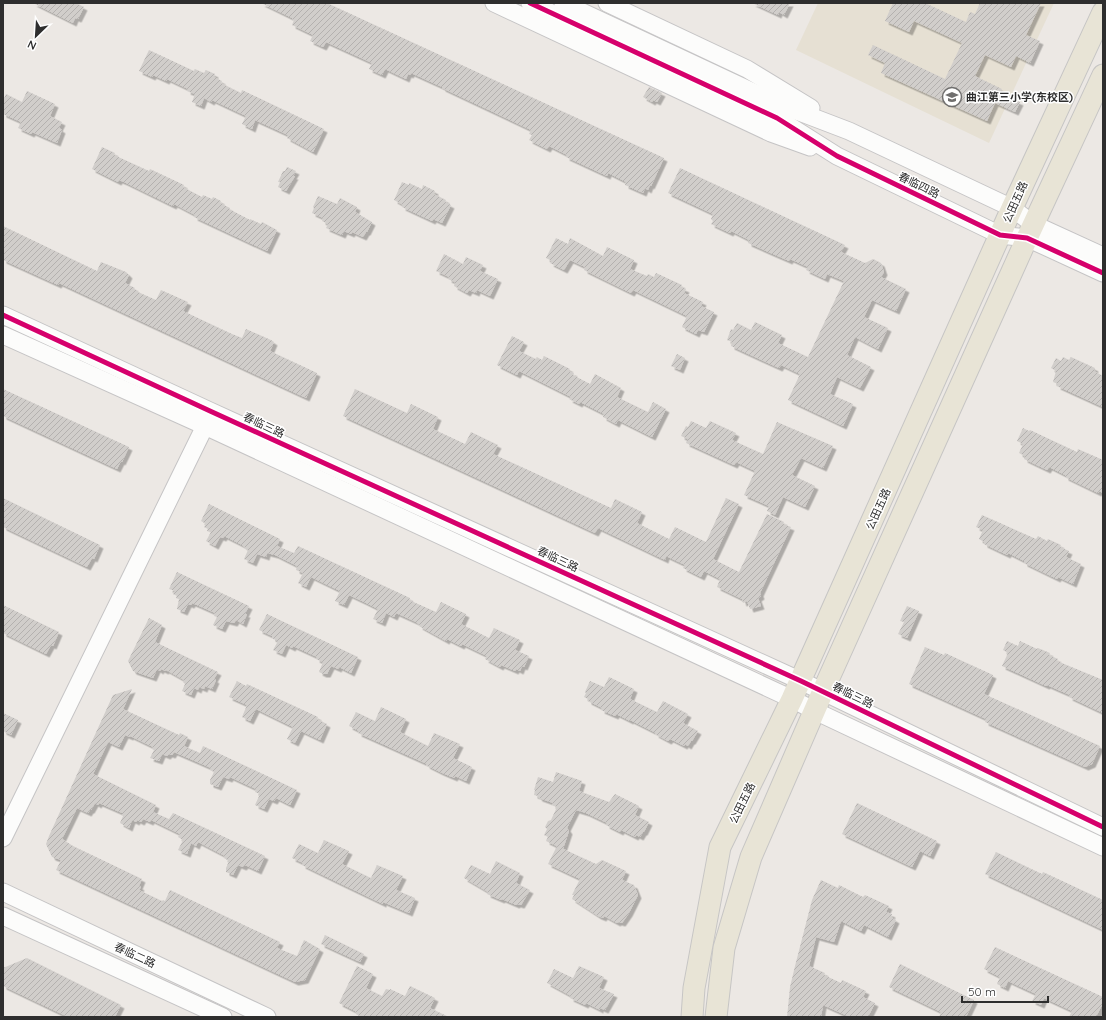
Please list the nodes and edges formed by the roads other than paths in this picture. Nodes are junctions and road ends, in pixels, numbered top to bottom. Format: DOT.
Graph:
graph roads {
  1 [pos="494,3"];
  2 [pos="530,3"];
  3 [pos="563,3"];
  4 [pos="608,3"];
  5 [pos="1103,12"];
  6 [pos="1103,75"];
  7 [pos="736,91"];
  8 [pos="849,131"];
  9 [pos="837,156"];
  10 [pos="1012,208"];
  11 [pos="1030,231"];
  12 [pos="1000,235"];
  13 [pos="1103,256"];
  14 [pos="1103,273"];
  15 [pos="3,315"];
  16 [pos="3,335"];
  17 [pos="207,419"];
  18 [pos="797,690"];
  19 [pos="823,691"];
  20 [pos="814,711"];
  21 [pos="1103,827"];
  22 [pos="3,838"];
  23 [pos="1103,847"];
  24 [pos="3,892"];
  25 [pos="3,916"];
  26 [pos="224,1017"];
  27 [pos="267,1017"];
  28 [pos="692,1017"];
  29 [pos="716,1017"];
  1 -- 9 [label="street"];
  2 -- 7 [label="street"];
  3 -- 7 [label="street"];
  4 -- 8 [label="street"];
  5 -- 10 [label="main road, 公田五路"];
  6 -- 11 [label="main road"];
  7 -- 8 [label="street, 春临四路"];
  7 -- 9 [label="street, 春临四路"];
  8 -- 10 [label="street, 春临四路"];
  9 -- 12 [label="street, 春临四路"];
  10 -- 11 [label="street, 春临四路"];
  10 -- 12 [label="main road, 公田五路"];
  11 -- 12 [label="street, 春临四路"];
  11 -- 13 [label="street, 春临四路"];
  11 -- 14 [label="street, 春临四路"];
  11 -- 19 [label="main road"];
  12 -- 18 [label="main road, 公田五路"];
  15 -- 17 [label="street, 春临三路"];
  16 -- 17 [label="street, 春临三路"];
  17 -- 18 [label="street, 春临三路"];
  17 -- 22 [label="street"];
  18 -- 19 [label="street, 春临三路"];
  18 -- 20 [label="street, 春临三路"];
  18 -- 28 [label="main road, 公田五路"];
  19 -- 20 [label="main road"];
  19 -- 21 [label="street, 春临三路"];
  20 -- 23 [label="street, 春临三路"];
  20 -- 29 [label="main road"];
  24 -- 27 [label="street, 春临二路"];
  25 -- 26 [label="street, 春临二路"];
}
